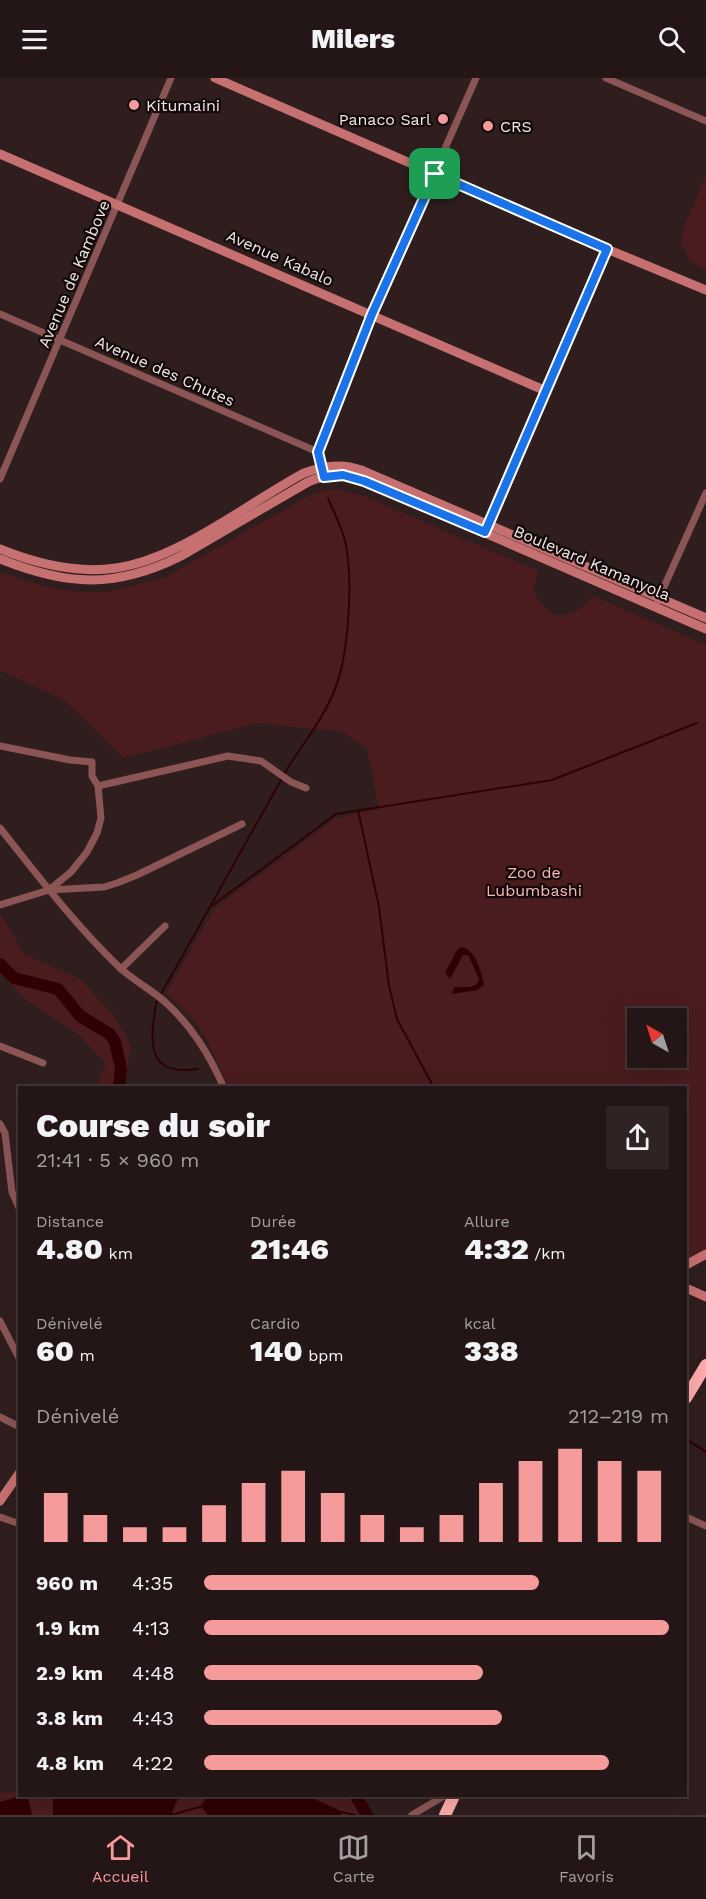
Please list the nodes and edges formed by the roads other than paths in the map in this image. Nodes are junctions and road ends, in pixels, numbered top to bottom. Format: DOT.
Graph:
graph roads {
  1 [pos="171,78"];
  2 [pos="215,78"];
  3 [pos="476,78"];
  4 [pos="606,78"];
  5 [pos="706,121"];
  6 [pos="0,154"];
  7 [pos="435,174"];
  8 [pos="118,204"];
  9 [pos="607,249"];
  10 [pos="706,290"];
  11 [pos="0,314"];
  12 [pos="372,314"];
  13 [pos="60,340"];
  14 [pos="546,390"];
  15 [pos="318,452"];
  16 [pos="323,472"];
  17 [pos="0,479"];
  18 [pos="706,493"];
  19 [pos="487,528"];
  20 [pos="0,549"];
  21 [pos="0,560"];
  22 [pos="657,602"];
  23 [pos="706,618"];
  24 [pos="706,628"];
  25 [pos="0,746"];
  26 [pos="98,786"];
  27 [pos="306,788"];
  28 [pos="242,824"];
  29 [pos="0,828"];
  30 [pos="49,890"];
  31 [pos="0,905"];
  32 [pos="165,926"];
  33 [pos="121,969"];
  34 [pos="0,1046"];
  35 [pos="43,1063"];
  36 [pos="223,1086"];
  37 [pos="0,1124"];
  38 [pos="18,1206"];
  39 [pos="706,1254"];
  40 [pos="687,1264"];
  41 [pos="687,1288"];
  42 [pos="706,1297"];
  43 [pos="0,1321"];
  44 [pos="18,1356"];
  45 [pos="706,1365"];
  46 [pos="687,1396"];
  47 [pos="0,1418"];
  48 [pos="18,1426"];
  49 [pos="18,1475"];
  50 [pos="0,1501"];
  51 [pos="0,1517"];
  52 [pos="687,1517"];
  53 [pos="18,1523"];
  54 [pos="706,1526"];
  55 [pos="442,1797"];
  56 [pos="454,1797"];
  57 [pos="412,1815"];
  58 [pos="445,1815"];
  1 -- 8 [label="street, Avenue de Kambove"];
  2 -- 7 [label="main road"];
  3 -- 7 [label="street"];
  4 -- 5 [label="street"];
  6 -- 8 [label="main road, Avenue Kabalo"];
  7 -- 9 [label="main road"];
  7 -- 12 [label="street"];
  8 -- 12 [label="main road, Avenue Kabalo"];
  8 -- 13 [label="street, Avenue de Kambove"];
  9 -- 10 [label="main road"];
  9 -- 14 [label="main road"];
  11 -- 13 [label="street, Avenue des Chutes"];
  12 -- 14 [label="main road, Avenue Kabalo"];
  12 -- 15 [label="street"];
  13 -- 15 [label="street, Avenue des Chutes"];
  13 -- 17 [label="street, Avenue de Kambove"];
  14 -- 19 [label="main road"];
  15 -- 16 [label="street"];
  16 -- 19 [label="main road, Boulevard Kamanyola"];
  16 -- 20 [label="main road, Boulevard Kamanyola"];
  16 -- 21 [label="main road, Boulevard Kamanyola"];
  18 -- 22 [label="street"];
  19 -- 22 [label="main road, Boulevard Kamanyola"];
  22 -- 23 [label="main road, Boulevard Kamanyola"];
  22 -- 24 [label="main road, Boulevard Kamanyola"];
  25 -- 26 [label="street"];
  26 -- 27 [label="street"];
  26 -- 30 [label="street"];
  28 -- 30 [label="street"];
  29 -- 30 [label="street"];
  30 -- 31 [label="street"];
  30 -- 33 [label="street"];
  32 -- 33 [label="street"];
  33 -- 36 [label="street"];
  34 -- 35 [label="street"];
  37 -- 38 [label="street"];
  39 -- 40 [label="main road"];
  41 -- 42 [label="main road"];
  43 -- 44 [label="street"];
  45 -- 46 [label="highway"];
  47 -- 48 [label="street"];
  49 -- 50 [label="main road"];
  51 -- 53 [label="street"];
  52 -- 54 [label="street"];
  55 -- 57 [label="street"];
  56 -- 58 [label="highway"];
}
